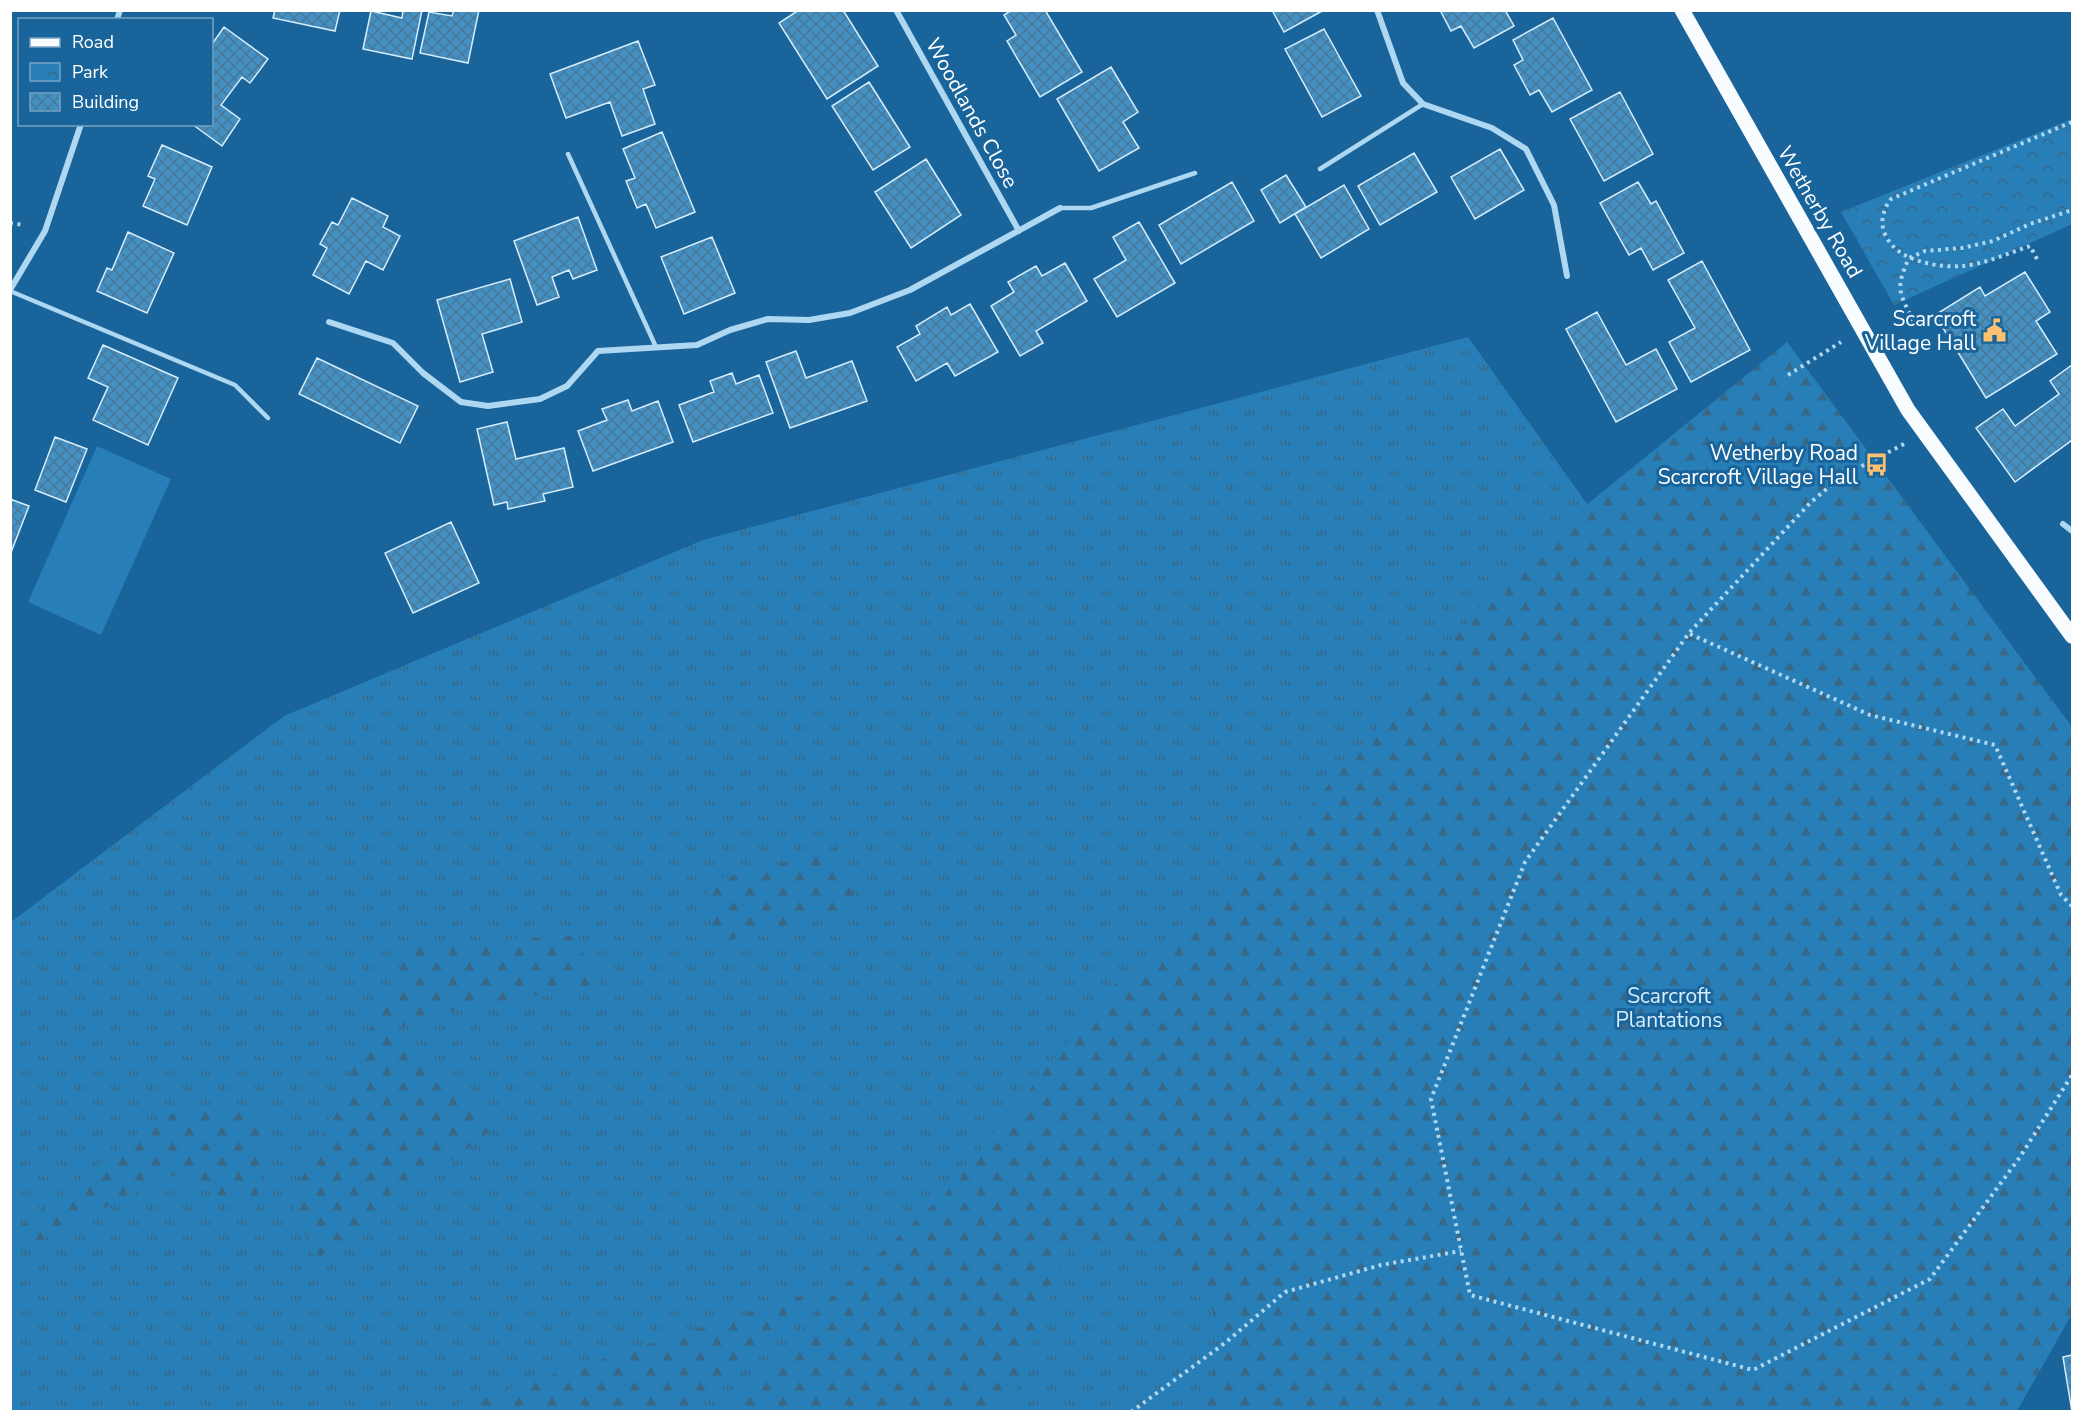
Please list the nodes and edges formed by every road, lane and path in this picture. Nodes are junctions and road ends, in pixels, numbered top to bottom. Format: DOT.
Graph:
graph roads {
  1 [pos="896,10"];
  2 [pos="1377,10"];
  3 [pos="1682,10"];
  4 [pos="1423,104"];
  5 [pos="2073,122"];
  6 [pos="80,126"];
  7 [pos="568,154"];
  8 [pos="1320,170"];
  9 [pos="1195,173"];
  10 [pos="1059,208"];
  11 [pos="2073,210"];
  12 [pos="1019,231"];
  13 [pos="1909,258"];
  14 [pos="2037,260"];
  15 [pos="1567,276"];
  16 [pos="10,291"];
  17 [pos="1913,321"];
  18 [pos="328,322"];
  19 [pos="1862,329"];
  20 [pos="656,347"];
  21 [pos="1788,375"];
  22 [pos="268,418"];
  23 [pos="1926,434"];
  24 [pos="2063,524"];
  25 [pos="2073,531"];
  26 [pos="1689,633"];
  27 [pos="2073,636"];
  28 [pos="2073,906"];
  29 [pos="2073,1075"];
  30 [pos="1461,1251"];
  31 [pos="1131,1412"];
  1 -- 12 [label="street, Woodlands Close"];
  2 -- 4 [label="street"];
  3 -- 19 [label="main road, Wetherby Road"];
  4 -- 8 [label="lane"];
  4 -- 15 [label="street"];
  5 -- 13 [label="path"];
  6 -- 16 [label="street"];
  7 -- 20 [label="lane"];
  9 -- 10 [label="lane"];
  10 -- 12 [label="street"];
  11 -- 13 [label="path"];
  12 -- 20 [label="street"];
  13 -- 14 [label="path"];
  13 -- 17 [label="path"];
  16 -- 22 [label="lane"];
  18 -- 20 [label="street"];
  19 -- 21 [label="path"];
  19 -- 23 [label="main road, Wetherby Road"];
  23 -- 26 [label="path"];
  23 -- 27 [label="main road, Wetherby Road"];
  24 -- 25 [label="street"];
  26 -- 28 [label="path"];
  26 -- 30 [label="path"];
  29 -- 30 [label="path"];
  30 -- 31 [label="path"];
}
